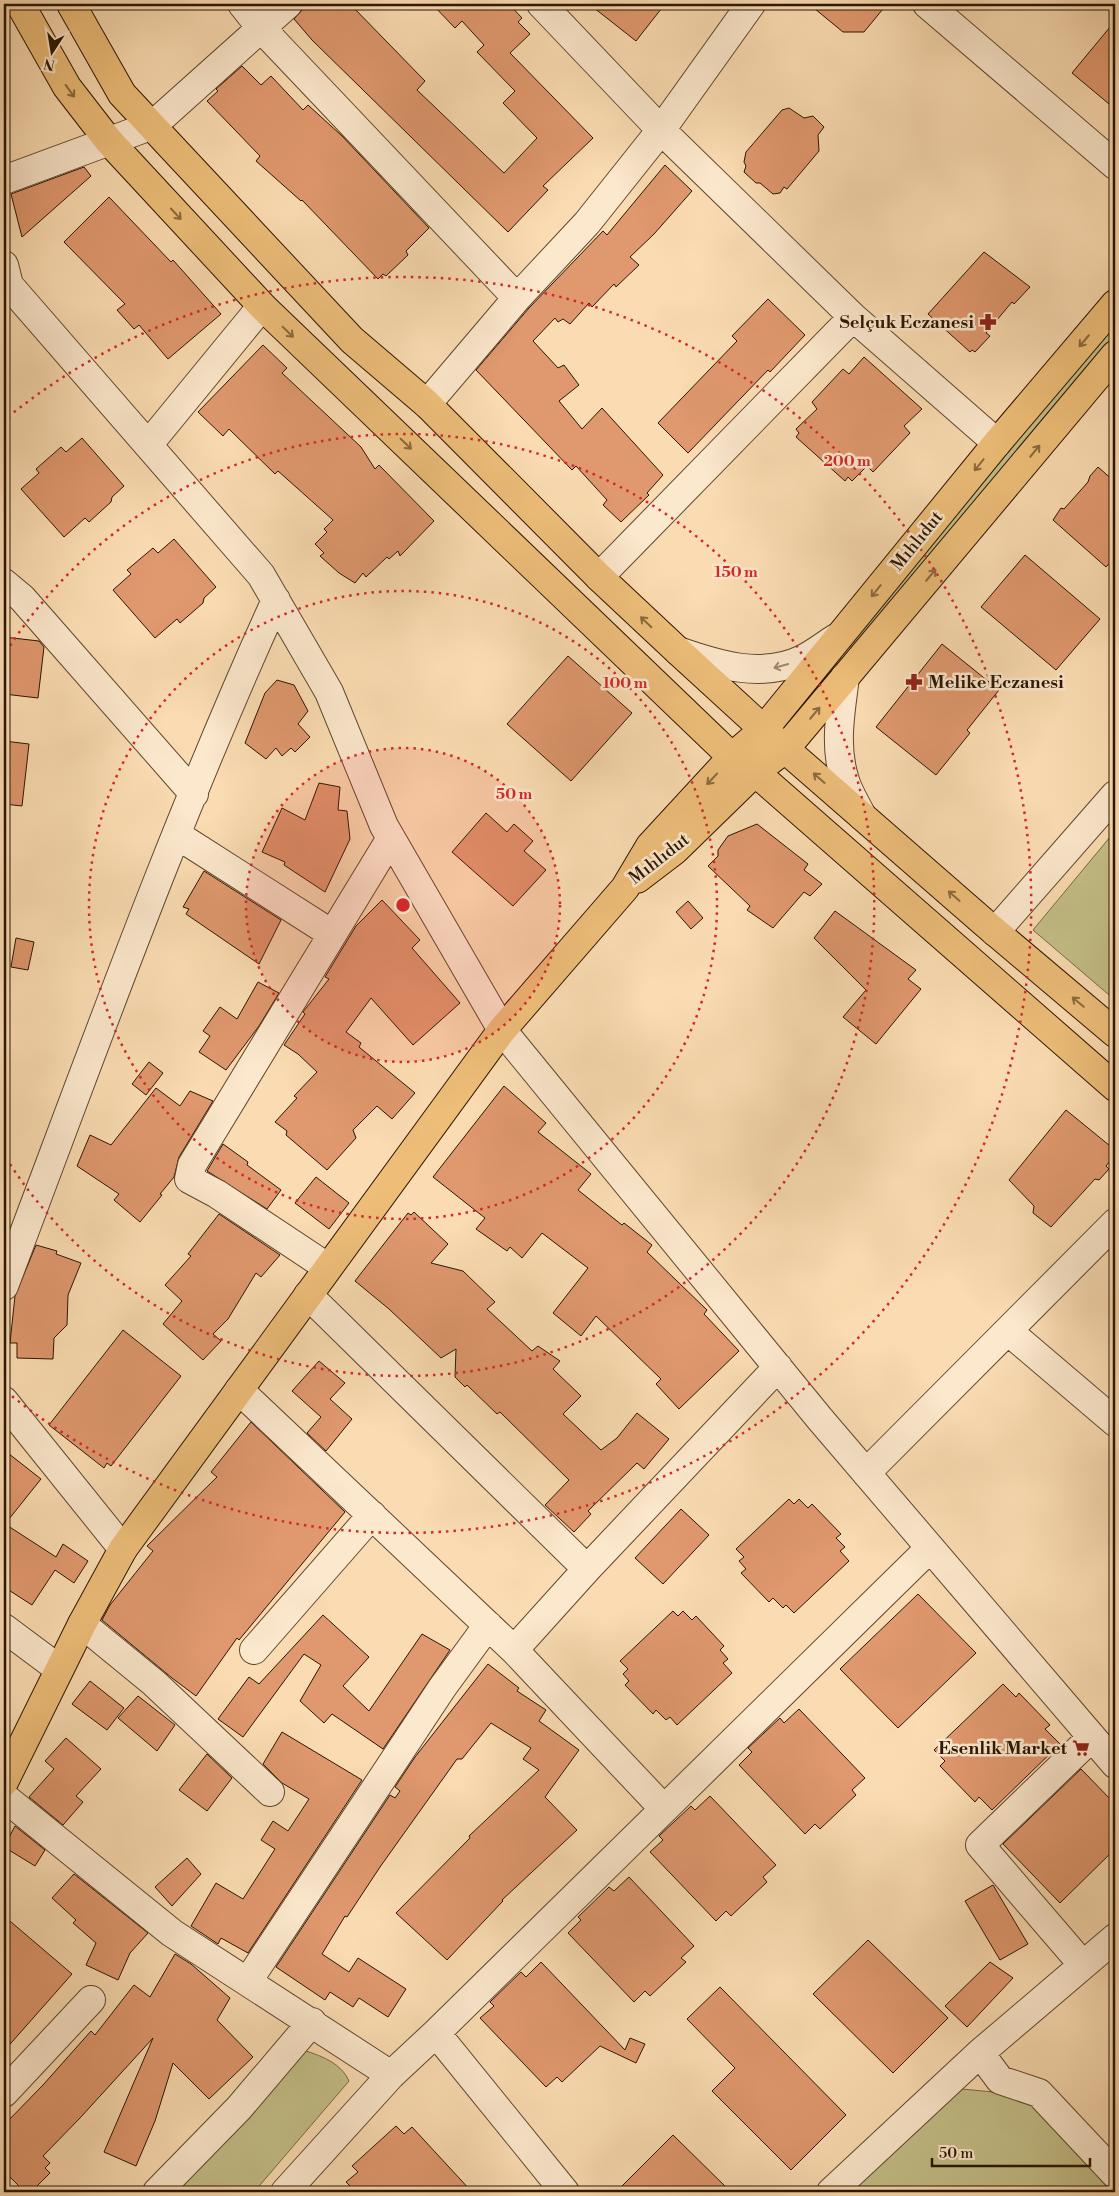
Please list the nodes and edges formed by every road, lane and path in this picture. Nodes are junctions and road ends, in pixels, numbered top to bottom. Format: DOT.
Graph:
graph roads {
  1 [pos="20,4"];
  2 [pos="70,4"];
  3 [pos="242,4"];
  4 [pos="288,4"];
  5 [pos="541,4"];
  6 [pos="751,4"];
  7 [pos="927,4"];
  8 [pos="261,28"];
  9 [pos="153,125"];
  10 [pos="661,130"];
  11 [pos="108,140"];
  12 [pos="1115,165"];
  13 [pos="4,180"];
  14 [pos="5,286"];
  15 [pos="518,298"];
  16 [pos="1115,304"];
  17 [pos="262,306"];
  18 [pos="853,317"];
  19 [pos="1115,355"];
  20 [pos="427,404"];
  21 [pos="997,443"];
  22 [pos="148,445"];
  23 [pos="600,577"];
  24 [pos="4,583"];
  25 [pos="276,600"];
  26 [pos="840,636"];
  27 [pos="678,651"];
  28 [pos="846,677"];
  29 [pos="764,729"];
  30 [pos="785,749"];
  31 [pos="732,757"];
  32 [pos="755,772"];
  33 [pos="194,794"];
  34 [pos="1115,795"];
  35 [pos="862,816"];
  36 [pos="177,835"];
  37 [pos="391,838"];
  38 [pos="625,888"];
  39 [pos="995,932"];
  40 [pos="332,934"];
  41 [pos="502,1030"];
  42 [pos="1115,1033"];
  43 [pos="1115,1087"];
  44 [pos="1115,1223"];
  45 [pos="327,1267"];
  46 [pos="4,1286"];
  47 [pos="308,1295"];
  48 [pos="1008,1330"];
  49 [pos="778,1367"];
  50 [pos="239,1390"];
  51 [pos="4,1401"];
  52 [pos="1115,1422"];
  53 [pos="866,1473"];
  54 [pos="372,1515"];
  55 [pos="123,1548"];
  56 [pos="930,1549"];
  57 [pos="587,1569"];
  58 [pos="82,1624"];
  59 [pos="488,1625"];
  60 [pos="4,1628"];
  61 [pos="254,1650"];
  62 [pos="514,1650"];
  63 [pos="59,1669"];
  64 [pos="1092,1737"];
  65 [pos="1115,1764"];
  66 [pos="4,1782"];
  67 [pos="270,1792"];
  68 [pos="4,1797"];
  69 [pos="664,1809"];
  70 [pos="1115,1938"];
  71 [pos="1083,1965"];
  72 [pos="248,1981"];
  73 [pos="90,2000"];
  74 [pos="312,2022"];
  75 [pos="436,2033"];
  76 [pos="980,2053"];
  77 [pos="391,2075"];
  78 [pos="4,2093"];
  79 [pos="1115,2174"];
  80 [pos="156,2192"];
  81 [pos="285,2192"];
  82 [pos="565,2192"];
  83 [pos="831,2192"];
  1 -- 11 [label="main road, one-way"];
  2 -- 9 [label="main road"];
  3 -- 8 [label="street"];
  4 -- 8 [label="street"];
  5 -- 10 [label="street"];
  6 -- 10 [label="street"];
  7 -- 12 [label="street"];
  8 -- 9 [label="street"];
  8 -- 15 [label="street"];
  9 -- 11 [label="street"];
  9 -- 20 [label="main road"];
  10 -- 15 [label="street"];
  10 -- 18 [label="street"];
  11 -- 13 [label="street"];
  11 -- 17 [label="main road, one-way"];
  14 -- 22 [label="street"];
  15 -- 20 [label="street"];
  16 -- 21 [label="main road, Mıhlıdut, one-way"];
  17 -- 22 [label="street"];
  17 -- 31 [label="main road, one-way"];
  18 -- 21 [label="street"];
  18 -- 23 [label="street"];
  28 -- 19 [label="main road, Mıhlıdut, one-way"];
  20 -- 23 [label="main road"];
  21 -- 26 [label="main road, Mıhlıdut, one-way"];
  22 -- 25 [label="street"];
  27 -- 23 [label="main road, one-way"];
  24 -- 33 [label="street"];
  25 -- 33 [label="street"];
  25 -- 37 [label="street"];
  26 -- 27 [label="street, one-way"];
  26 -- 29 [label="main road, Mıhlıdut"];
  27 -- 29 [label="main road"];
  30 -- 28 [label="main road, Mıhlıdut, one-way"];
  28 -- 35 [label="street"];
  29 -- 30 [label="main road"];
  29 -- 31 [label="main road, Mıhlıdut"];
  30 -- 32 [label="main road, Mıhlıdut"];
  35 -- 30 [label="main road, one-way"];
  31 -- 32 [label="main road"];
  31 -- 38 [label="main road, Mıhlıdut, one-way"];
  32 -- 38 [label="main road, Mıhlıdut"];
  32 -- 43 [label="main road"];
  33 -- 36 [label="street"];
  34 -- 39 [label="street"];
  39 -- 35 [label="main road, one-way"];
  36 -- 40 [label="street"];
  36 -- 46 [label="street"];
  37 -- 40 [label="street"];
  37 -- 41 [label="street"];
  38 -- 41 [label="main road"];
  42 -- 39 [label="main road, one-way"];
  40 -- 45 [label="street"];
  41 -- 45 [label="main road"];
  41 -- 49 [label="street"];
  44 -- 48 [label="street"];
  45 -- 47 [label="main road"];
  47 -- 50 [label="main road"];
  47 -- 57 [label="street"];
  48 -- 52 [label="street"];
  48 -- 53 [label="street"];
  49 -- 53 [label="street"];
  49 -- 57 [label="street"];
  50 -- 54 [label="street"];
  50 -- 55 [label="main road"];
  51 -- 55 [label="street"];
  53 -- 56 [label="street"];
  54 -- 59 [label="street"];
  54 -- 61 [label="street"];
  55 -- 58 [label="main road"];
  56 -- 64 [label="street"];
  56 -- 69 [label="street"];
  57 -- 62 [label="street"];
  58 -- 63 [label="main road"];
  58 -- 67 [label="street"];
  59 -- 62 [label="street"];
  59 -- 72 [label="street"];
  60 -- 63 [label="street"];
  62 -- 69 [label="street"];
  63 -- 66 [label="main road"];
  64 -- 65 [label="street"];
  64 -- 71 [label="street"];
  68 -- 72 [label="street"];
  69 -- 75 [label="street"];
  70 -- 71 [label="street"];
  71 -- 76 [label="street"];
  72 -- 74 [label="street"];
  73 -- 78 [label="street"];
  74 -- 77 [label="street"];
  74 -- 80 [label="street"];
  75 -- 77 [label="street"];
  75 -- 82 [label="street"];
  76 -- 79 [label="street"];
  76 -- 83 [label="street"];
  77 -- 81 [label="street"];
}
